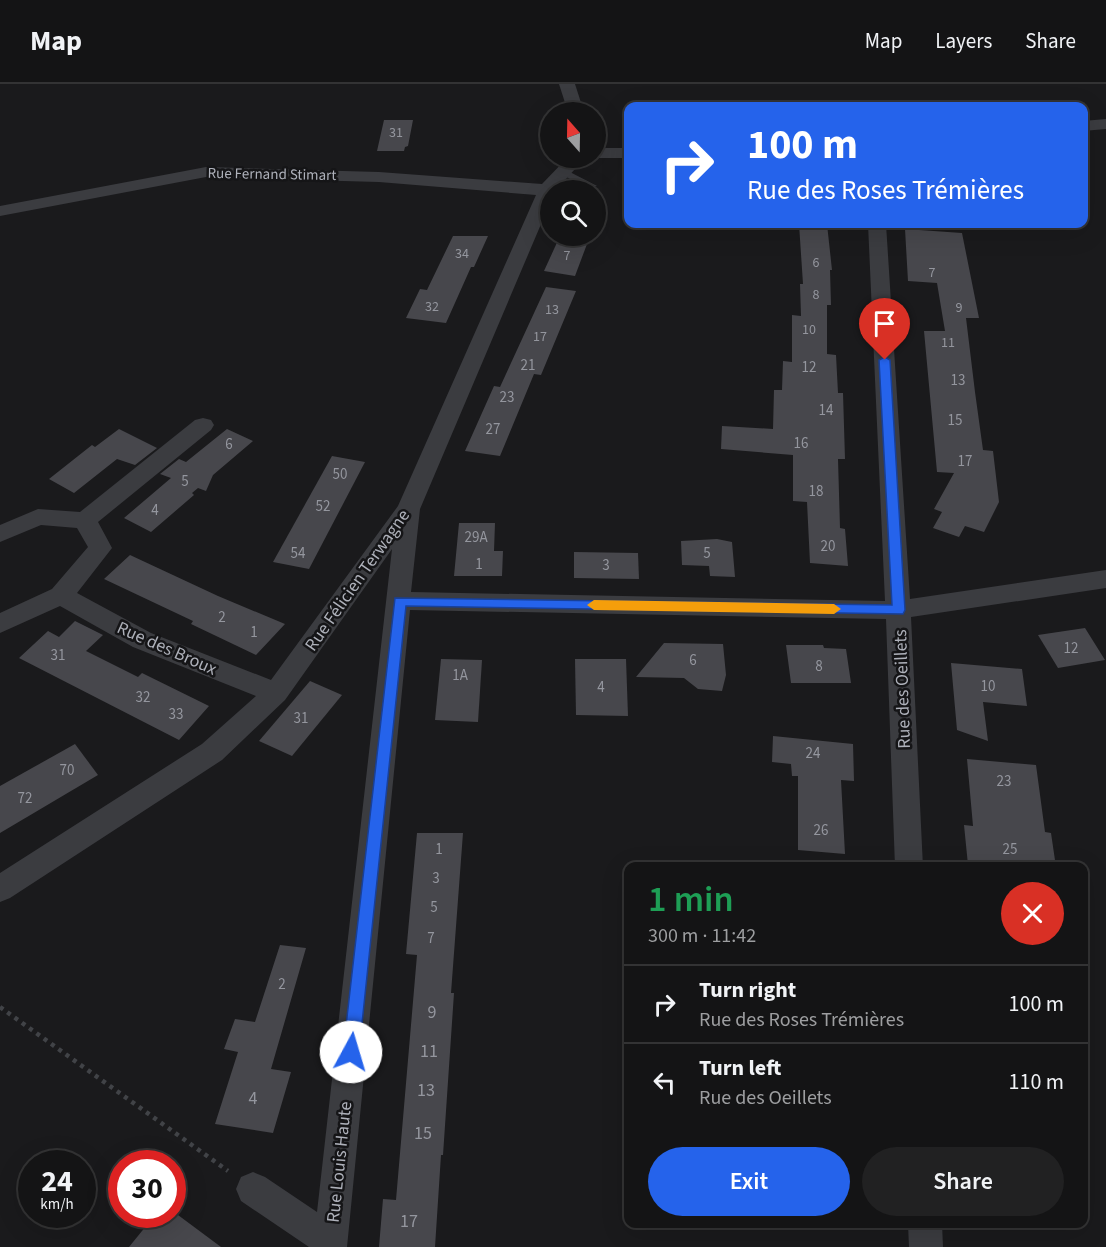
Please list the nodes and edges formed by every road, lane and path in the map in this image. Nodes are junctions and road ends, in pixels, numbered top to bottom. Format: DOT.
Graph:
graph roads {
  1 [pos="567,84"];
  2 [pos="573,102"];
  3 [pos="1106,124"];
  4 [pos="1088,126"];
  5 [pos="606,153"];
  6 [pos="624,153"];
  7 [pos="567,168"];
  8 [pos="563,172"];
  9 [pos="555,180"];
  10 [pos="580,180"];
  11 [pos="540,190"];
  12 [pos="540,204"];
  13 [pos="0,211"];
  14 [pos="877,228"];
  15 [pos="203,424"];
  16 [pos="408,509"];
  17 [pos="85,520"];
  18 [pos="0,534"];
  19 [pos="1106,579"];
  20 [pos="61,595"];
  21 [pos="400,601"];
  22 [pos="898,610"];
  23 [pos="0,624"];
  24 [pos="276,693"];
  25 [pos="909,862"];
  26 [pos="0,889"];
  27 [pos="0,1007"];
  28 [pos="253,1189"];
  29 [pos="925,1228"];
  30 [pos="330,1244"];
  31 [pos="926,1247"];
  1 -- 2 [label="street"];
  3 -- 4 [label="street"];
  5 -- 6 [label="street"];
  7 -- 8 [label="street, Rue Félicien Terwagne"];
  8 -- 9 [label="street, Rue Félicien Terwagne"];
  8 -- 10 [label="lane"];
  11 -- 13 [label="street, Rue Fernand Stimart"];
  12 -- 16 [label="street, Rue Félicien Terwagne"];
  14 -- 22 [label="street, Rue des Oeillets"];
  15 -- 17 [label="street"];
  16 -- 21 [label="street, Rue Louis Haute"];
  16 -- 24 [label="street, Rue Félicien Terwagne"];
  17 -- 18 [label="street"];
  17 -- 20 [label="street"];
  19 -- 22 [label="street"];
  20 -- 23 [label="street"];
  20 -- 24 [label="street, Rue des Broux"];
  21 -- 22 [label="street"];
  21 -- 30 [label="street, Rue Louis Haute"];
  22 -- 25 [label="street, Rue des Oeillets"];
  24 -- 26 [label="street, Rue Félicien Terwagne"];
  27 -- 28 [label="path"];
  28 -- 30 [label="street, Rue Louis Haute"];
  29 -- 31 [label="street"];
}
